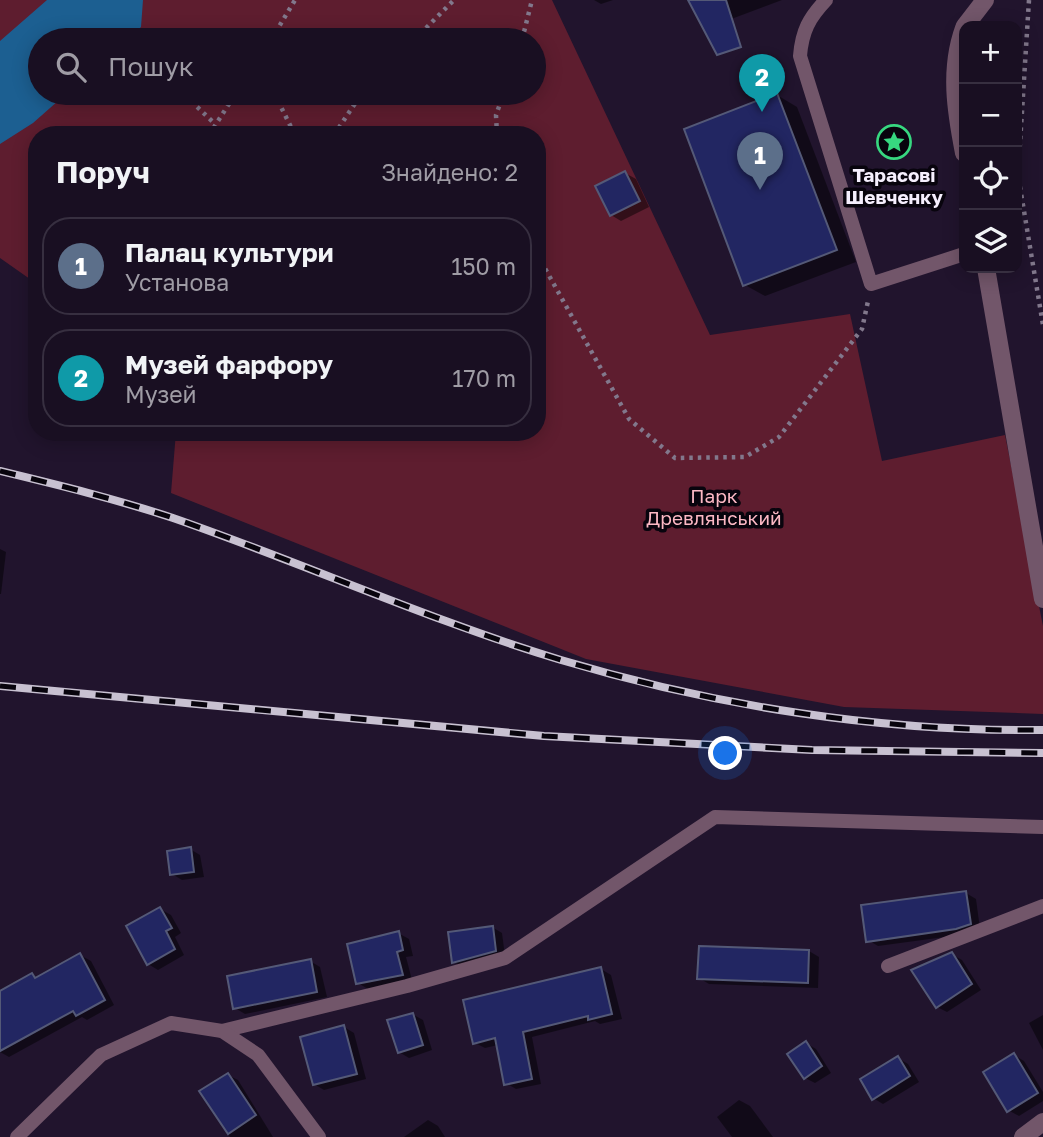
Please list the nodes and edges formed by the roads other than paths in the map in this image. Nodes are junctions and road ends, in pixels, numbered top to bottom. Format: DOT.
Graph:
graph roads {
  1 [pos="826,0"];
  2 [pos="985,0"];
  3 [pos="969,21"];
  4 [pos="959,43"];
  5 [pos="963,147"];
  6 [pos="959,256"];
  7 [pos="987,273"];
  8 [pos="1043,599"];
  9 [pos="1043,827"];
  10 [pos="1043,906"];
  11 [pos="888,966"];
  12 [pos="222,1031"];
  13 [pos="1043,1122"];
  14 [pos="17,1137"];
  15 [pos="319,1137"];
  16 [pos="1023,1137"];
  1 -- 6 [label="lane"];
  2 -- 3 [label="street"];
  4 -- 5 [label="street"];
  7 -- 8 [label="street"];
  9 -- 12 [label="lane"];
  10 -- 11 [label="lane"];
  12 -- 14 [label="lane"];
  12 -- 15 [label="lane"];
  13 -- 16 [label="street"];
}
